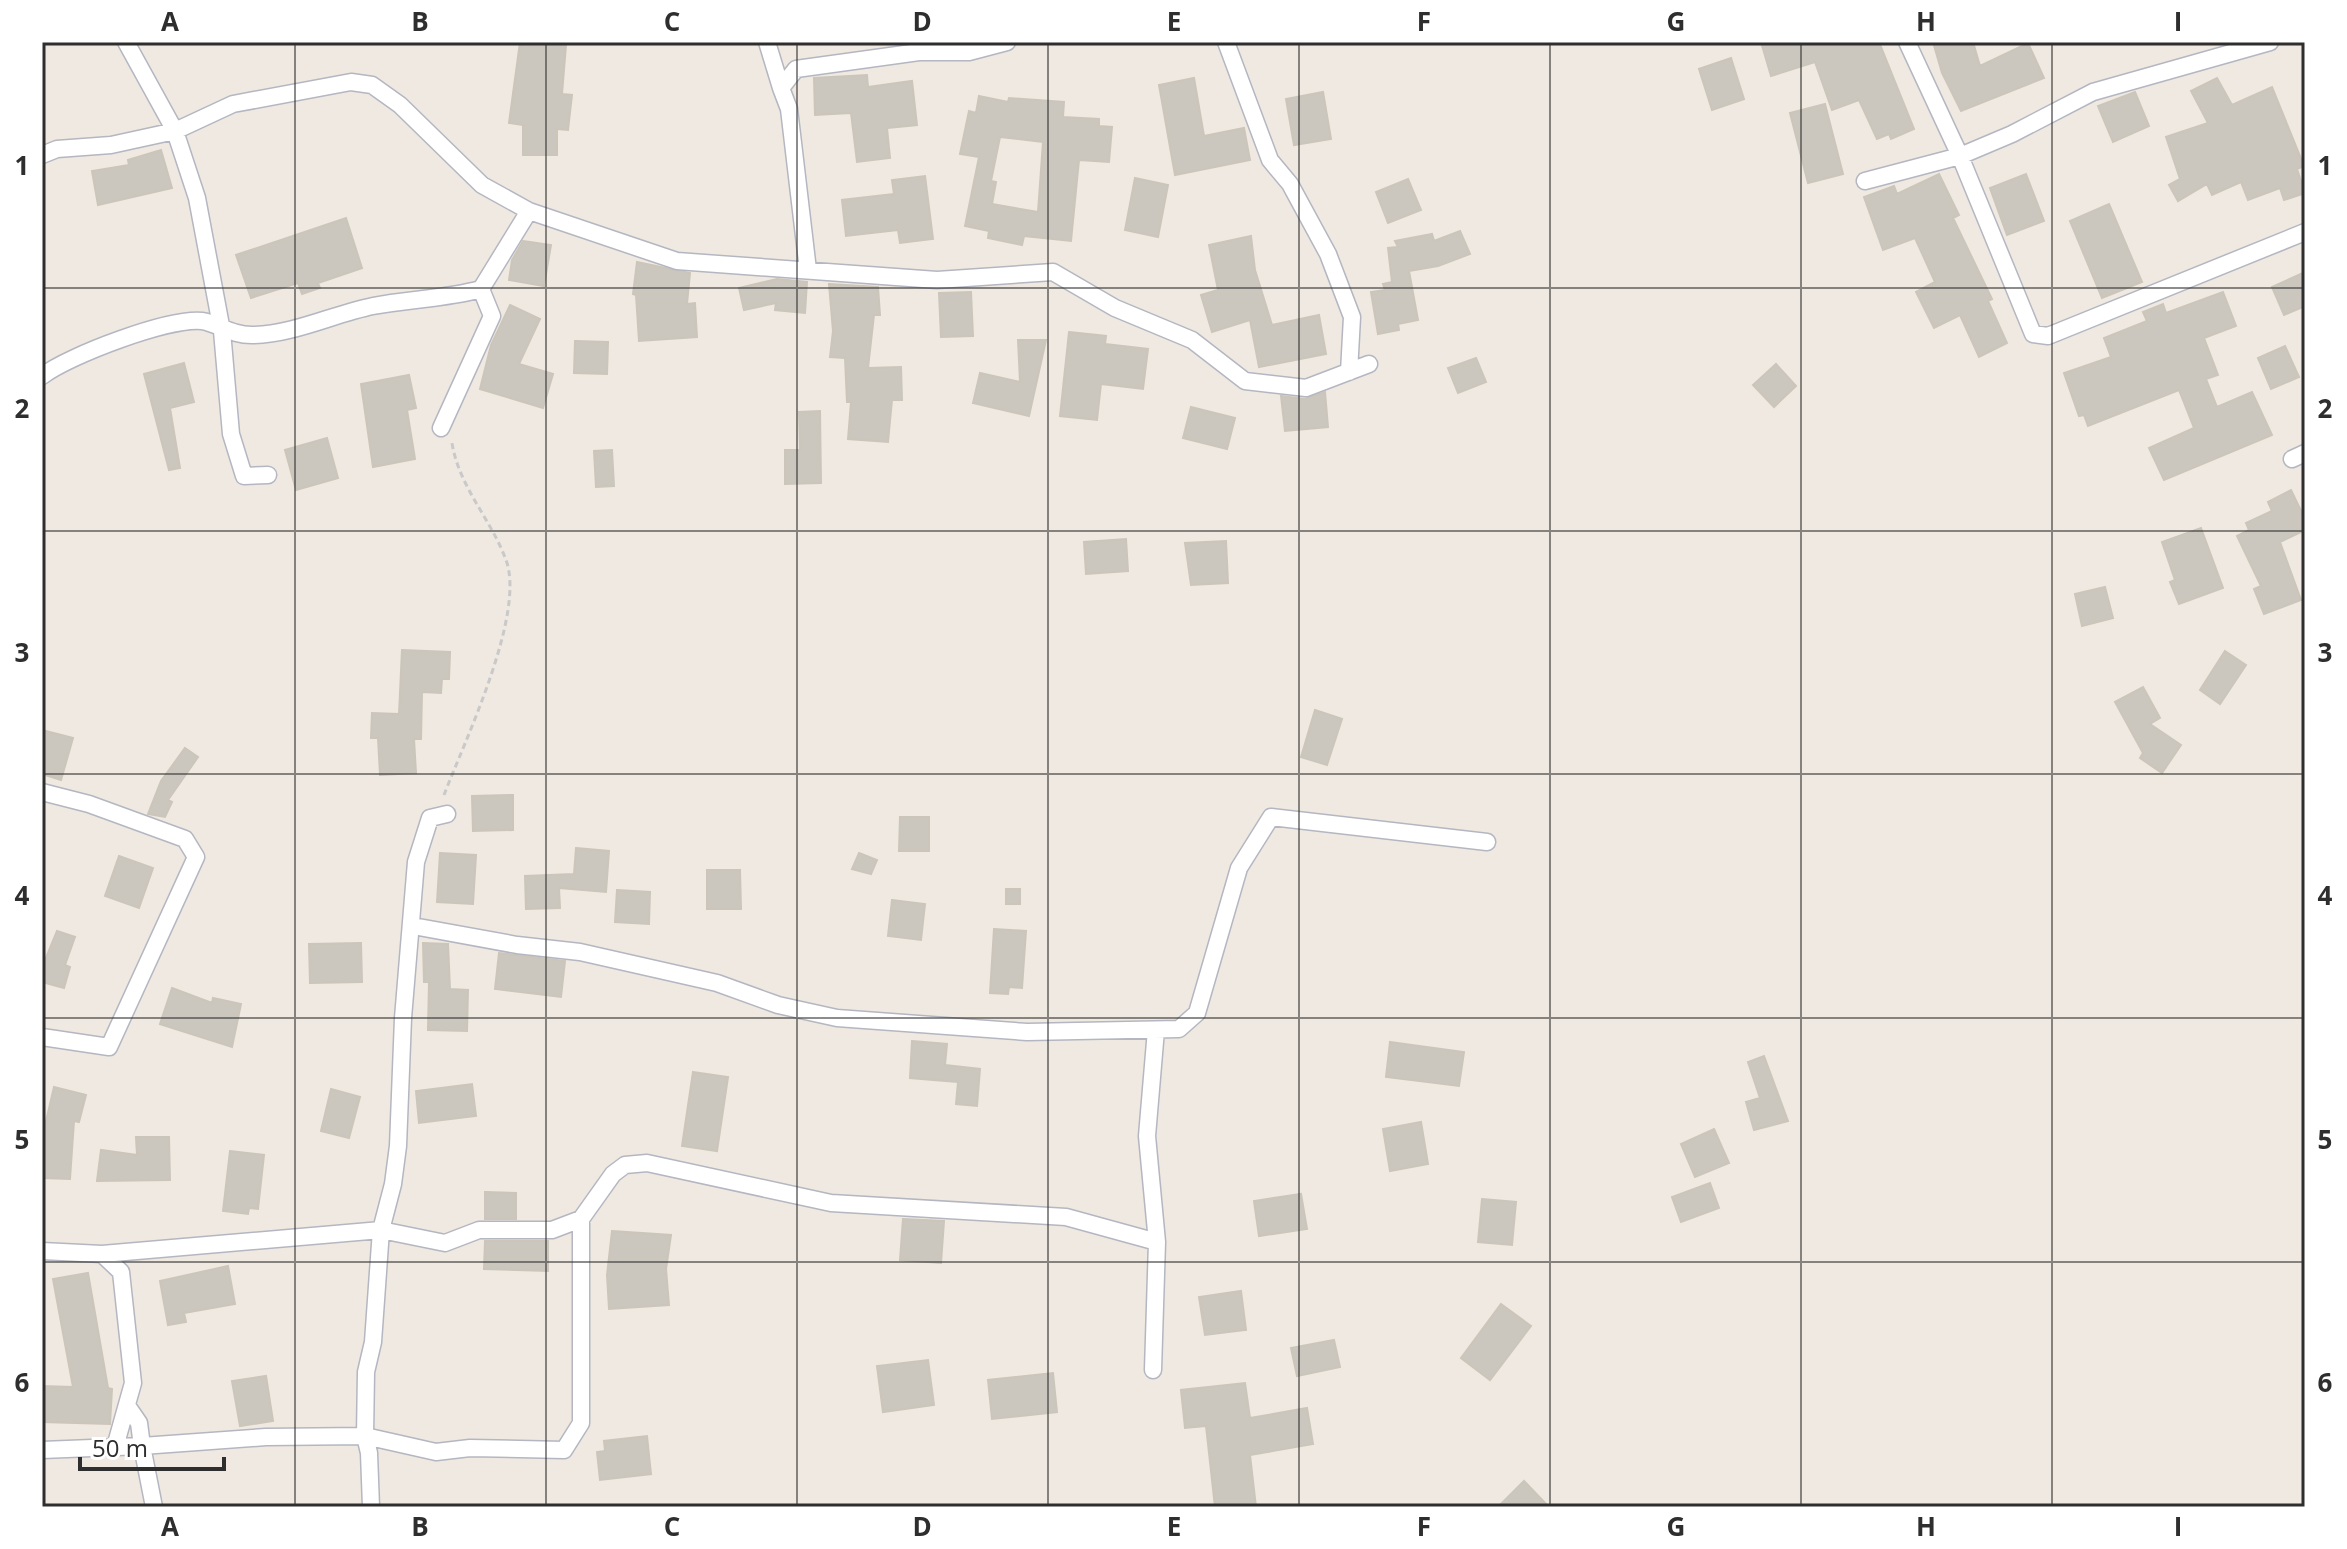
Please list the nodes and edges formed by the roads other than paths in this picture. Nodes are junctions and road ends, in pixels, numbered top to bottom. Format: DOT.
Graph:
graph roads {
  1 [pos="126,42"];
  2 [pos="767,42"];
  3 [pos="1007,42"];
  4 [pos="1226,42"];
  5 [pos="1907,42"];
  6 [pos="2270,42"];
  7 [pos="918,47"];
  8 [pos="781,88"];
  9 [pos="175,131"];
  10 [pos="42,155"];
  11 [pos="1960,156"];
  12 [pos="1865,181"];
  13 [pos="529,211"];
  14 [pos="2305,232"];
  15 [pos="808,270"];
  16 [pos="481,289"];
  17 [pos="222,331"];
  18 [pos="1369,364"];
  19 [pos="1349,372"];
  20 [pos="42,376"];
  21 [pos="444,424"];
  22 [pos="268,475"];
  23 [pos="42,792"];
  24 [pos="442,814"];
  25 [pos="1487,842"];
  26 [pos="413,926"];
  27 [pos="1156,1030"];
  28 [pos="42,1037"];
  29 [pos="581,1219"];
  30 [pos="381,1230"];
  31 [pos="1157,1242"];
  32 [pos="42,1251"];
  33 [pos="102,1254"];
  34 [pos="1153,1370"];
  35 [pos="128,1407"];
  36 [pos="365,1436"];
  37 [pos="142,1446"];
  38 [pos="115,1447"];
  39 [pos="42,1450"];
  40 [pos="154,1507"];
  41 [pos="371,1507"];
  1 -- 9 [label="street"];
  2 -- 8 [label="street"];
  3 -- 7 [label="street"];
  4 -- 19 [label="street"];
  5 -- 11 [label="street"];
  6 -- 11 [label="street"];
  7 -- 8 [label="street"];
  8 -- 15 [label="street"];
  9 -- 10 [label="street"];
  9 -- 13 [label="street"];
  9 -- 17 [label="street"];
  11 -- 12 [label="street"];
  11 -- 14 [label="street"];
  13 -- 15 [label="street"];
  13 -- 16 [label="street"];
  15 -- 19 [label="street"];
  16 -- 17 [label="street"];
  16 -- 21 [label="street"];
  17 -- 20 [label="street"];
  17 -- 22 [label="street"];
  18 -- 19 [label="street"];
  23 -- 28 [label="street"];
  24 -- 26 [label="street"];
  25 -- 27 [label="street"];
  26 -- 27 [label="street"];
  26 -- 30 [label="street"];
  27 -- 31 [label="street"];
  29 -- 30 [label="street"];
  29 -- 31 [label="street"];
  29 -- 36 [label="street"];
  30 -- 33 [label="street"];
  30 -- 36 [label="street"];
  31 -- 34 [label="street"];
  32 -- 33 [label="street"];
  33 -- 35 [label="street"];
  35 -- 37 [label="street"];
  35 -- 38 [label="street"];
  36 -- 37 [label="street"];
  36 -- 41 [label="street"];
  37 -- 38 [label="street"];
  37 -- 40 [label="street"];
  38 -- 39 [label="street"];
}
